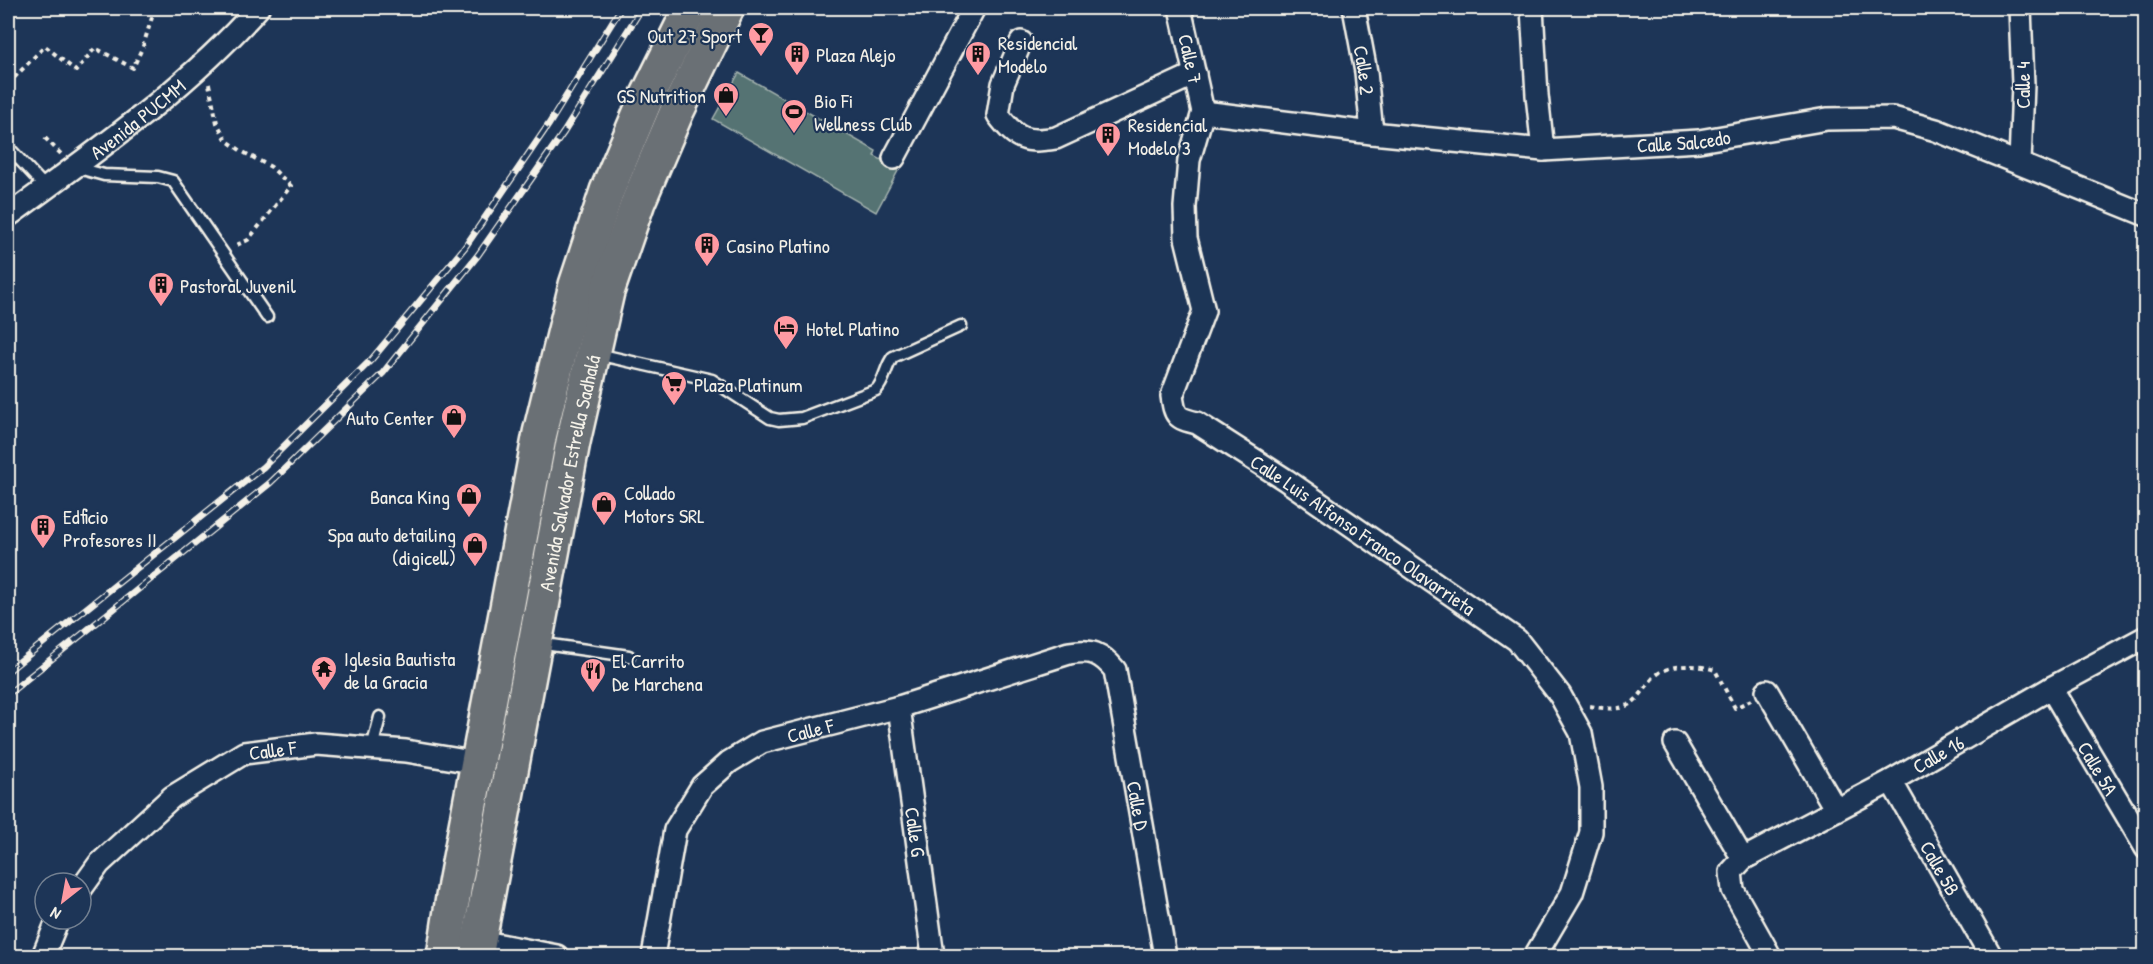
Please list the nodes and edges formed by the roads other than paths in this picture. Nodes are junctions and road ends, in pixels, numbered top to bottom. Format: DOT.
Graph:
graph roads {
  1 [pos="258,8"];
  2 [pos="691,8"];
  3 [pos="727,8"];
  4 [pos="974,8"];
  5 [pos="1180,8"];
  6 [pos="1354,8"];
  7 [pos="1532,8"];
  8 [pos="2020,8"];
  9 [pos="1021,42"];
  10 [pos="1195,74"];
  11 [pos="1203,112"];
  12 [pos="1372,133"];
  13 [pos="9,148"];
  14 [pos="1543,150"];
  15 [pos="894,158"];
  16 [pos="2020,163"];
  17 [pos="75,167"];
  18 [pos="46,188"];
  19 [pos="2145,215"];
  20 [pos="8,216"];
  21 [pos="267,316"];
  22 [pos="961,326"];
  23 [pos="594,353"];
  24 [pos="2145,637"];
  25 [pos="535,642"];
  26 [pos="629,656"];
  27 [pos="1104,657"];
  28 [pos="2051,688"];
  29 [pos="1767,691"];
  30 [pos="899,707"];
  31 [pos="380,717"];
  32 [pos="1675,743"];
  33 [pos="372,748"];
  34 [pos="478,763"];
  35 [pos="1891,781"];
  36 [pos="1836,810"];
  37 [pos="2145,848"];
  38 [pos="1737,866"];
  39 [pos="93,872"];
  40 [pos="53,931"];
  41 [pos="477,949"];
  42 [pos="43,957"];
  43 [pos="444,957"];
  44 [pos="557,957"];
  45 [pos="653,957"];
  46 [pos="933,957"];
  47 [pos="1165,957"];
  48 [pos="1535,957"];
  49 [pos="1770,957"];
  50 [pos="1991,957"];
  1 -- 17 [label="street, Avenida PUCMM"];
  2 -- 34 [label="main road, Avenida Salvador Estrella Sadhalá"];
  3 -- 23 [label="main road, Avenida Salvador Estrella Sadhalá"];
  4 -- 15 [label="street"];
  5 -- 10 [label="street, Calle 7"];
  6 -- 12 [label="street, Calle 2"];
  7 -- 14 [label="street"];
  8 -- 16 [label="street, Calle 4"];
  9 -- 10 [label="street"];
  10 -- 11 [label="street, Calle 7"];
  11 -- 12 [label="street, Calle Salcedo"];
  11 -- 48 [label="street, Calle Luis Alfonso Franco Olavarrieta"];
  12 -- 14 [label="street, Calle Salcedo"];
  13 -- 18 [label="lane"];
  14 -- 16 [label="street, Calle Salcedo"];
  16 -- 19 [label="street, Calle Salcedo"];
  17 -- 18 [label="street, Avenida PUCMM"];
  17 -- 21 [label="lane"];
  18 -- 20 [label="street, Avenida PUCMM"];
  22 -- 23 [label="lane"];
  23 -- 25 [label="main road, Avenida Salvador Estrella Sadhalá"];
  24 -- 28 [label="street, Calle 16"];
  25 -- 26 [label="lane"];
  25 -- 41 [label="main road, Avenida Salvador Estrella Sadhalá"];
  27 -- 30 [label="street, Calle F"];
  27 -- 47 [label="street, Calle D"];
  28 -- 35 [label="street, Calle 16"];
  28 -- 37 [label="street, Calle 5A"];
  29 -- 36 [label="street"];
  30 -- 45 [label="street, Calle F"];
  30 -- 46 [label="street, Calle G"];
  31 -- 33 [label="lane"];
  32 -- 38 [label="street"];
  33 -- 34 [label="street, Calle F"];
  33 -- 39 [label="street, Calle F"];
  34 -- 43 [label="main road, Avenida Salvador Estrella Sadhalá"];
  35 -- 36 [label="street, Calle 16"];
  35 -- 50 [label="street, Calle 5B"];
  36 -- 38 [label="street, Calle 16"];
  38 -- 49 [label="street"];
  40 -- 42 [label="street"];
  41 -- 44 [label="street"];
}
